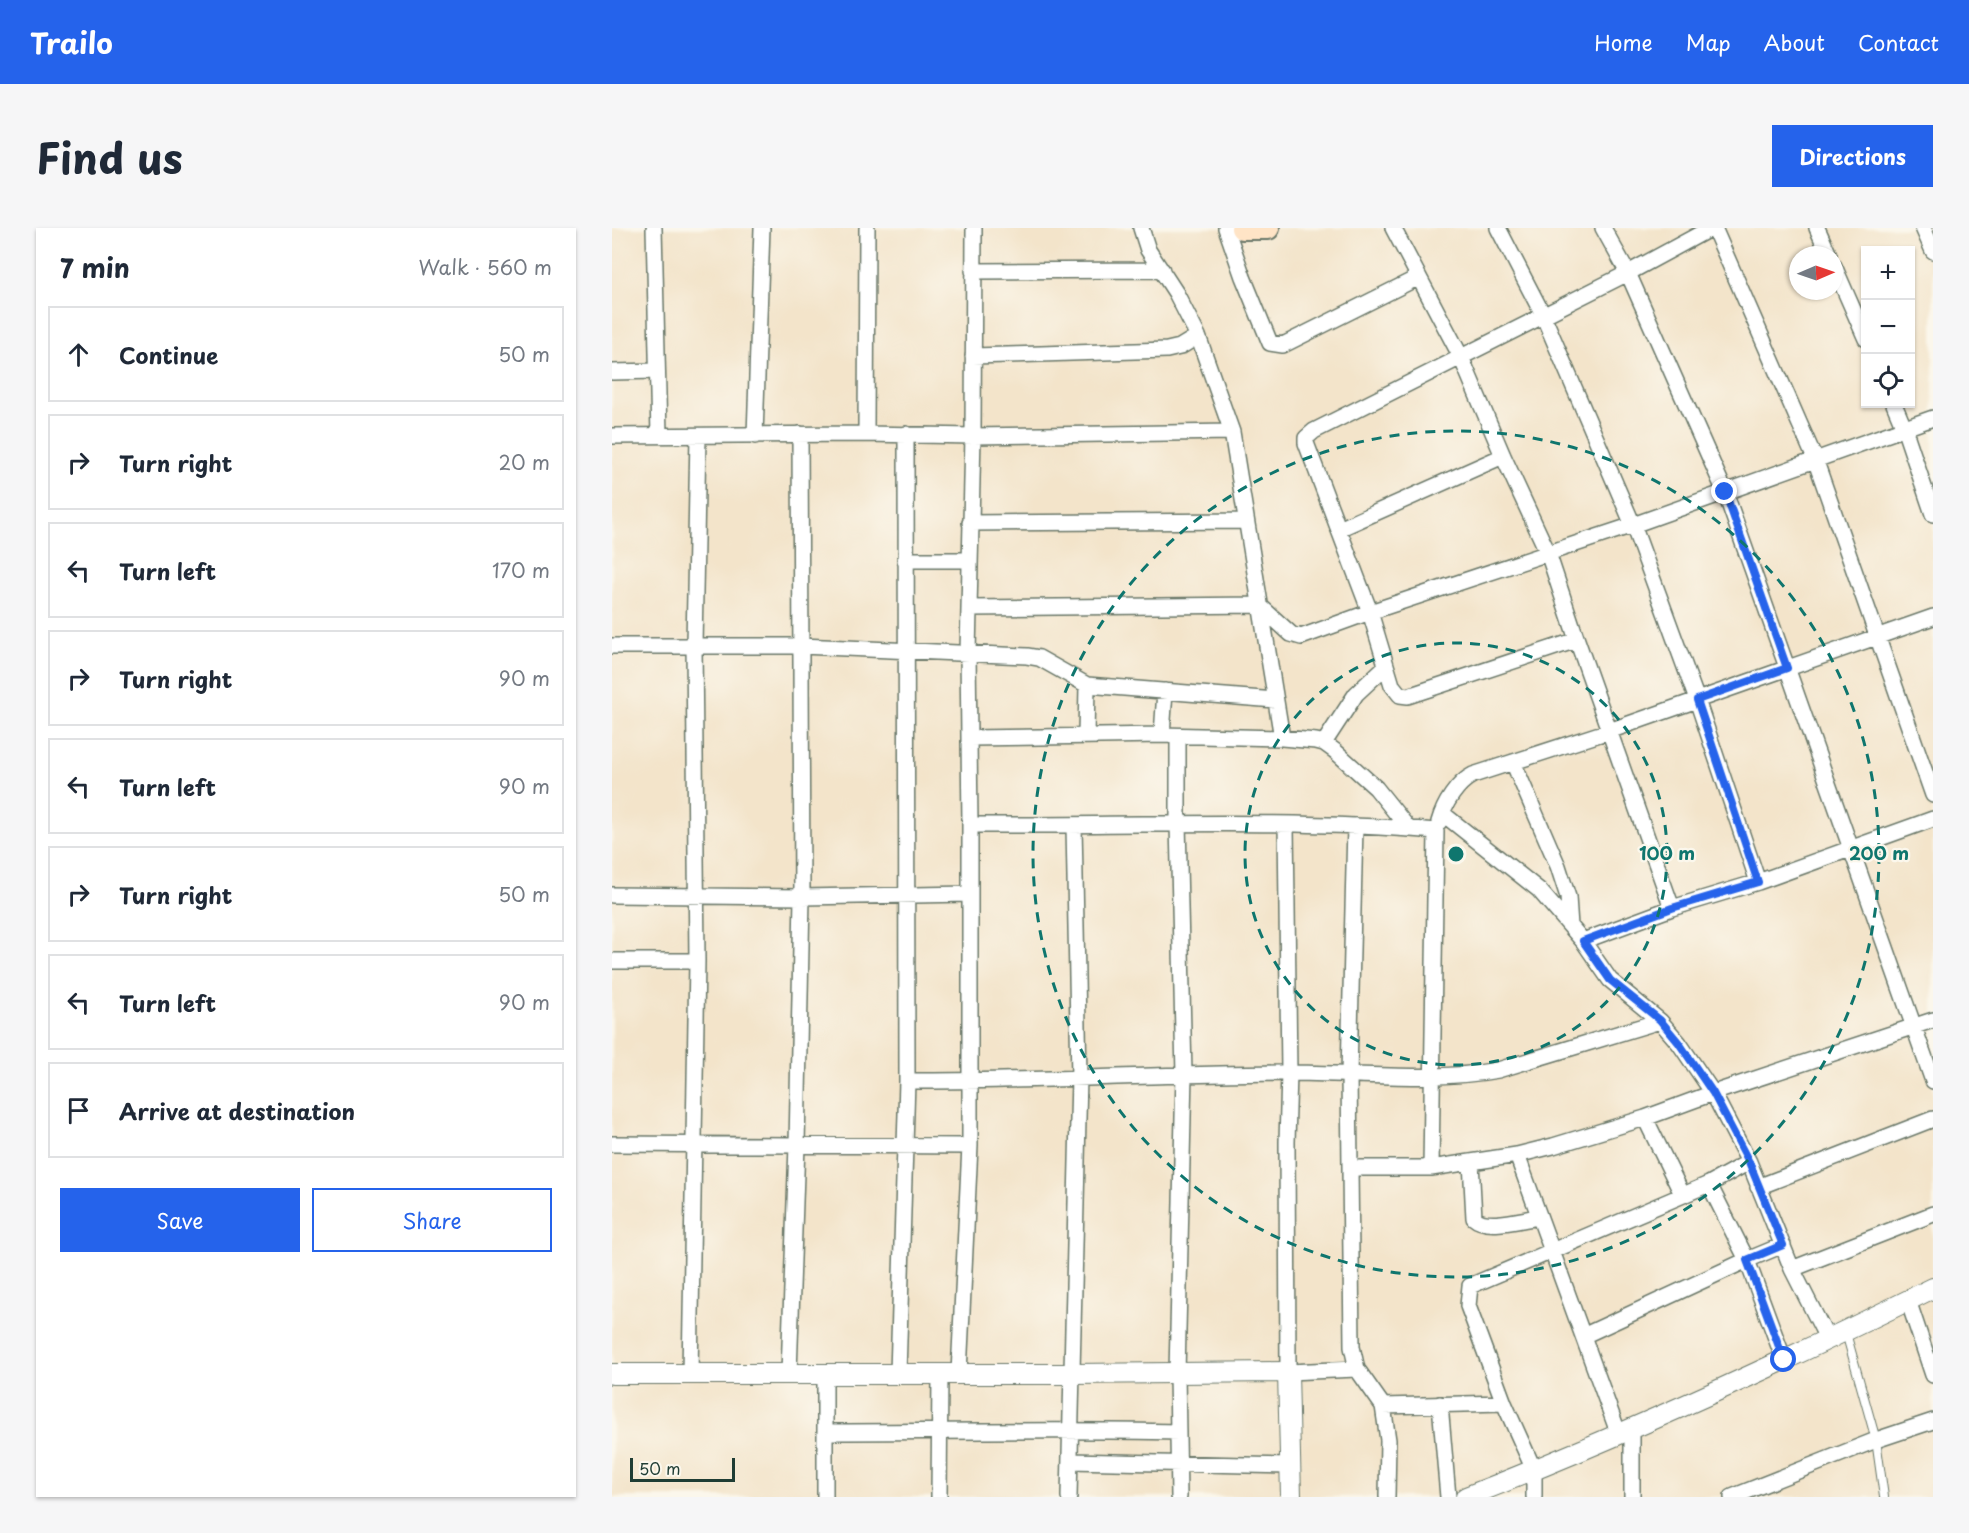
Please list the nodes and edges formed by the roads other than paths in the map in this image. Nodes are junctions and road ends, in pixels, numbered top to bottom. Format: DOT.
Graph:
graph roads {
  1 [pos="654,228"];
  2 [pos="762,228"];
  3 [pos="867,228"];
  4 [pos="974,228"];
  5 [pos="1141,228"];
  6 [pos="1226,228"];
  7 [pos="1242,228"];
  8 [pos="1268,228"];
  9 [pos="1393,228"];
  10 [pos="1498,228"];
  11 [pos="1603,228"];
  12 [pos="1712,228"];
  13 [pos="1817,228"];
  14 [pos="1923,228"];
  15 [pos="1825,246"];
  16 [pos="1933,251"];
  17 [pos="1162,270"];
  18 [pos="973,271"];
  19 [pos="1628,273"];
  20 [pos="1419,277"];
  21 [pos="1843,287"];
  22 [pos="1543,315"];
  23 [pos="1861,328"];
  24 [pos="1198,336"];
  25 [pos="973,356"];
  26 [pos="1461,357"];
  27 [pos="657,371"];
  28 [pos="612,372"];
  29 [pos="1896,408"];
  30 [pos="1933,418"];
  31 [pos="1904,428"];
  32 [pos="1232,432"];
  33 [pos="800,434"];
  34 [pos="866,434"];
  35 [pos="906,434"];
  36 [pos="659,435"];
  37 [pos="755,435"];
  38 [pos="612,436"];
  39 [pos="698,436"];
  40 [pos="973,436"];
  41 [pos="1503,456"];
  42 [pos="1815,459"];
  43 [pos="1725,492"];
  44 [pos="1933,514"];
  45 [pos="1245,521"];
  46 [pos="970,523"];
  47 [pos="1633,525"];
  48 [pos="1339,529"];
  49 [pos="1548,553"];
  50 [pos="905,560"];
  51 [pos="969,560"];
  52 [pos="1259,605"];
  53 [pos="969,608"];
  54 [pos="1370,612"];
  55 [pos="1933,617"];
  56 [pos="1878,637"];
  57 [pos="1577,640"];
  58 [pos="694,645"];
  59 [pos="612,646"];
  60 [pos="801,646"];
  61 [pos="905,650"];
  62 [pos="968,652"];
  63 [pos="1386,666"];
  64 [pos="1787,668"];
  65 [pos="1087,685"];
  66 [pos="1165,691"];
  67 [pos="1275,700"];
  68 [pos="1697,700"];
  69 [pos="1609,731"];
  70 [pos="1162,735"];
  71 [pos="1086,736"];
  72 [pos="1178,736"];
  73 [pos="970,738"];
  74 [pos="1282,738"];
  75 [pos="1324,743"];
  76 [pos="1513,762"];
  77 [pos="1933,795"];
  78 [pos="1442,813"];
  79 [pos="1933,819"];
  80 [pos="1178,823"];
  81 [pos="1287,824"];
  82 [pos="970,825"];
  83 [pos="1074,826"];
  84 [pos="1355,826"];
  85 [pos="1408,828"];
  86 [pos="1436,831"];
  87 [pos="1852,849"];
  88 [pos="1758,882"];
  89 [pos="970,894"];
  90 [pos="612,895"];
  91 [pos="906,895"];
  92 [pos="697,896"];
  93 [pos="802,897"];
  94 [pos="1672,908"];
  95 [pos="1570,926"];
  96 [pos="1583,941"];
  97 [pos="612,961"];
  98 [pos="697,962"];
  99 [pos="1660,1020"];
  100 [pos="1933,1020"];
  101 [pos="1913,1027"];
  102 [pos="1289,1073"];
  103 [pos="1184,1074"];
  104 [pos="1349,1074"];
  105 [pos="1433,1076"];
  106 [pos="1079,1077"];
  107 [pos="971,1080"];
  108 [pos="906,1081"];
  109 [pos="1933,1082"];
  110 [pos="1713,1093"];
  111 [pos="1645,1118"];
  112 [pos="1933,1119"];
  113 [pos="612,1144"];
  114 [pos="695,1145"];
  115 [pos="797,1145"];
  116 [pos="904,1146"];
  117 [pos="970,1146"];
  118 [pos="1517,1155"];
  119 [pos="1471,1162"];
  120 [pos="1749,1162"];
  121 [pos="1350,1167"];
  122 [pos="1431,1168"];
  123 [pos="1709,1184"];
  124 [pos="1758,1186"];
  125 [pos="1682,1194"];
  126 [pos="1933,1214"];
  127 [pos="1539,1217"];
  128 [pos="1783,1245"];
  129 [pos="1551,1250"];
  130 [pos="1747,1260"];
  131 [pos="1792,1269"];
  132 [pos="1933,1288"];
  133 [pos="1908,1300"];
  134 [pos="1583,1336"];
  135 [pos="1837,1336"];
  136 [pos="1784,1360"];
  137 [pos="1357,1369"];
  138 [pos="1288,1372"];
  139 [pos="789,1373"];
  140 [pos="825,1373"];
  141 [pos="898,1373"];
  142 [pos="949,1373"];
  143 [pos="1177,1373"];
  144 [pos="612,1374"];
  145 [pos="690,1374"];
  146 [pos="1071,1374"];
  147 [pos="1933,1374"];
  148 [pos="1504,1403"];
  149 [pos="1440,1404"];
  150 [pos="1383,1406"];
  151 [pos="1933,1420"];
  152 [pos="1070,1429"];
  153 [pos="825,1432"];
  154 [pos="939,1432"];
  155 [pos="1178,1432"];
  156 [pos="1625,1433"];
  157 [pos="1876,1440"];
  158 [pos="1070,1461"];
  159 [pos="1178,1463"];
  160 [pos="1290,1466"];
  161 [pos="1534,1470"];
  162 [pos="825,1497"];
  163 [pos="939,1497"];
  164 [pos="1069,1497"];
  165 [pos="1179,1497"];
  166 [pos="1291,1497"];
  167 [pos="1387,1497"];
  168 [pos="1448,1497"];
  169 [pos="1466,1497"];
  170 [pos="1534,1497"];
  171 [pos="1632,1497"];
  172 [pos="1731,1497"];
  173 [pos="1884,1497"];
  1 -- 27 [label="street"];
  2 -- 37 [label="street"];
  3 -- 34 [label="street"];
  4 -- 18 [label="street"];
  5 -- 17 [label="street"];
  6 -- 20 [label="street"];
  7 -- 8 [label="main road"];
  9 -- 20 [label="street"];
  10 -- 22 [label="street"];
  11 -- 19 [label="street"];
  12 -- 19 [label="street"];
  12 -- 42 [label="street"];
  13 -- 15 [label="street"];
  14 -- 16 [label="street"];
  17 -- 18 [label="street"];
  17 -- 24 [label="street"];
  18 -- 25 [label="street"];
  19 -- 22 [label="street"];
  19 -- 43 [label="street"];
  20 -- 26 [label="street"];
  21 -- 23 [label="street"];
  22 -- 26 [label="street"];
  22 -- 47 [label="street"];
  24 -- 25 [label="street"];
  24 -- 32 [label="street"];
  25 -- 40 [label="street"];
  26 -- 41 [label="street"];
  26 -- 48 [label="street"];
  27 -- 28 [label="street"];
  27 -- 36 [label="street"];
  29 -- 31 [label="street"];
  30 -- 31 [label="street"];
  31 -- 42 [label="street"];
  31 -- 44 [label="street"];
  32 -- 40 [label="street"];
  32 -- 45 [label="street"];
  33 -- 34 [label="street"];
  33 -- 37 [label="street"];
  33 -- 60 [label="street"];
  34 -- 35 [label="street"];
  35 -- 40 [label="street"];
  35 -- 50 [label="street"];
  36 -- 38 [label="street"];
  36 -- 39 [label="street"];
  37 -- 39 [label="street"];
  39 -- 58 [label="street"];
  40 -- 46 [label="street"];
  41 -- 48 [label="street"];
  41 -- 49 [label="street"];
  42 -- 43 [label="street"];
  42 -- 56 [label="street"];
  43 -- 47 [label="street"];
  43 -- 64 [label="street"];
  45 -- 46 [label="street"];
  45 -- 52 [label="street"];
  46 -- 51 [label="street"];
  47 -- 49 [label="street"];
  47 -- 68 [label="street"];
  48 -- 54 [label="street"];
  49 -- 54 [label="street"];
  49 -- 57 [label="street"];
  50 -- 51 [label="street"];
  50 -- 61 [label="street"];
  51 -- 53 [label="street"];
  52 -- 53 [label="street"];
  52 -- 54 [label="street"];
  52 -- 67 [label="street"];
  53 -- 62 [label="street"];
  54 -- 63 [label="street"];
  55 -- 56 [label="street"];
  56 -- 64 [label="street"];
  56 -- 77 [label="street"];
  57 -- 63 [label="street"];
  57 -- 69 [label="street"];
  58 -- 59 [label="street"];
  58 -- 60 [label="street"];
  58 -- 92 [label="street"];
  60 -- 61 [label="street"];
  60 -- 93 [label="street"];
  61 -- 62 [label="street"];
  61 -- 91 [label="street"];
  62 -- 65 [label="street"];
  62 -- 73 [label="street"];
  63 -- 75 [label="street"];
  64 -- 68 [label="street"];
  64 -- 87 [label="street"];
  65 -- 66 [label="street"];
  65 -- 71 [label="street"];
  66 -- 67 [label="street"];
  66 -- 70 [label="street"];
  67 -- 74 [label="street"];
  68 -- 69 [label="street"];
  68 -- 88 [label="street"];
  69 -- 76 [label="street"];
  69 -- 94 [label="street"];
  70 -- 71 [label="street"];
  70 -- 72 [label="street"];
  71 -- 73 [label="street"];
  72 -- 74 [label="street"];
  72 -- 80 [label="street"];
  73 -- 82 [label="street"];
  74 -- 75 [label="street"];
  75 -- 85 [label="street"];
  76 -- 78 [label="street"];
  76 -- 95 [label="street"];
  78 -- 86 [label="street"];
  78 -- 95 [label="street"];
  79 -- 87 [label="street"];
  80 -- 81 [label="street"];
  80 -- 83 [label="street"];
  80 -- 103 [label="street"];
  81 -- 84 [label="street"];
  81 -- 102 [label="street"];
  82 -- 83 [label="street"];
  82 -- 89 [label="street"];
  83 -- 106 [label="street"];
  84 -- 85 [label="street"];
  84 -- 104 [label="street"];
  85 -- 86 [label="street"];
  86 -- 105 [label="street"];
  87 -- 88 [label="street"];
  87 -- 101 [label="street"];
  88 -- 94 [label="street"];
  89 -- 91 [label="street"];
  89 -- 107 [label="street"];
  90 -- 92 [label="street"];
  91 -- 93 [label="street"];
  91 -- 108 [label="street"];
  92 -- 93 [label="street"];
  92 -- 98 [label="street"];
  93 -- 115 [label="street"];
  94 -- 96 [label="street"];
  95 -- 96 [label="street"];
  96 -- 99 [label="street"];
  97 -- 98 [label="street"];
  98 -- 114 [label="street"];
  99 -- 105 [label="street"];
  99 -- 110 [label="street"];
  100 -- 101 [label="street"];
  101 -- 109 [label="street"];
  101 -- 110 [label="street"];
  102 -- 103 [label="street"];
  102 -- 104 [label="street"];
  102 -- 138 [label="street"];
  103 -- 106 [label="street"];
  103 -- 143 [label="street"];
  104 -- 105 [label="street"];
  104 -- 121 [label="street"];
  105 -- 122 [label="street"];
  106 -- 107 [label="street"];
  106 -- 146 [label="street"];
  107 -- 108 [label="street"];
  107 -- 117 [label="street"];
  108 -- 116 [label="street"];
  110 -- 111 [label="street"];
  110 -- 120 [label="street"];
  111 -- 118 [label="street"];
  111 -- 125 [label="street"];
  112 -- 124 [label="street"];
  113 -- 114 [label="street"];
  114 -- 115 [label="street"];
  114 -- 145 [label="street"];
  115 -- 116 [label="street"];
  115 -- 139 [label="street"];
  116 -- 117 [label="street"];
  116 -- 141 [label="street"];
  117 -- 142 [label="street"];
  118 -- 119 [label="street"];
  118 -- 127 [label="street"];
  119 -- 122 [label="street"];
  119 -- 127 [label="street"];
  120 -- 123 [label="street"];
  120 -- 124 [label="street"];
  121 -- 122 [label="street"];
  121 -- 137 [label="street"];
  123 -- 125 [label="street"];
  123 -- 130 [label="street"];
  124 -- 128 [label="street"];
  125 -- 129 [label="street"];
  126 -- 131 [label="street"];
  127 -- 129 [label="street"];
  128 -- 130 [label="street"];
  128 -- 131 [label="street"];
  129 -- 134 [label="street"];
  129 -- 148 [label="street"];
  130 -- 134 [label="street"];
  130 -- 136 [label="street"];
  131 -- 135 [label="street"];
  132 -- 133 [label="street"];
  133 -- 135 [label="street"];
  133 -- 147 [label="street"];
  134 -- 156 [label="street"];
  135 -- 136 [label="street"];
  135 -- 157 [label="lane"];
  136 -- 156 [label="street"];
  137 -- 138 [label="street"];
  137 -- 150 [label="street"];
  138 -- 143 [label="street"];
  138 -- 160 [label="street"];
  139 -- 140 [label="street"];
  139 -- 145 [label="street"];
  140 -- 141 [label="street"];
  140 -- 153 [label="street"];
  141 -- 142 [label="street"];
  142 -- 146 [label="street"];
  142 -- 154 [label="street"];
  143 -- 146 [label="street"];
  143 -- 155 [label="street"];
  144 -- 145 [label="street"];
  146 -- 152 [label="street"];
  148 -- 149 [label="street"];
  148 -- 161 [label="street"];
  149 -- 150 [label="street"];
  149 -- 168 [label="street"];
  150 -- 167 [label="street"];
  151 -- 157 [label="street"];
  152 -- 154 [label="street"];
  152 -- 155 [label="street"];
  152 -- 158 [label="street"];
  153 -- 154 [label="street"];
  153 -- 162 [label="street"];
  154 -- 163 [label="street"];
  155 -- 159 [label="street"];
  156 -- 161 [label="street"];
  156 -- 171 [label="street"];
  157 -- 172 [label="street"];
  157 -- 173 [label="lane"];
  158 -- 159 [label="street"];
  158 -- 164 [label="street"];
  159 -- 160 [label="street"];
  159 -- 165 [label="street"];
  160 -- 166 [label="street"];
  161 -- 169 [label="street"];
  161 -- 170 [label="street"];
}
